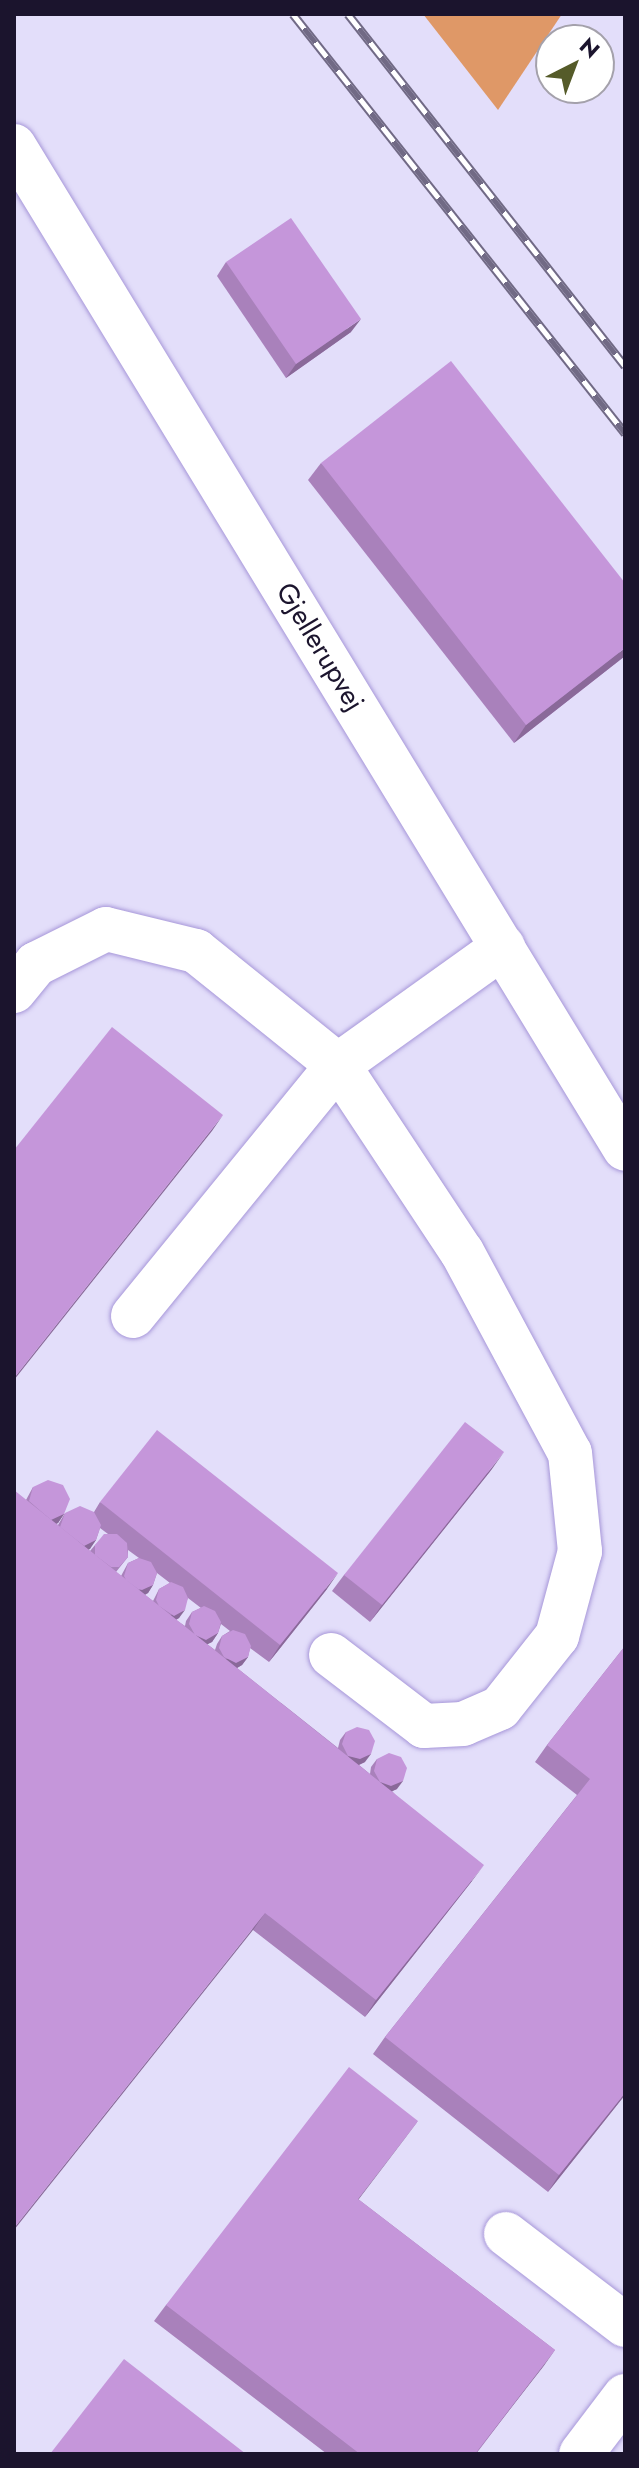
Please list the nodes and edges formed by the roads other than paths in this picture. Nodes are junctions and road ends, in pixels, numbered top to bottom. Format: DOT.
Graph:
graph roads {
  1 [pos="14,146"];
  2 [pos="503,947"];
  3 [pos="14,991"];
  4 [pos="338,1065"];
  5 [pos="625,1149"];
  6 [pos="133,1316"];
  7 [pos="331,1655"];
  8 [pos="506,2234"];
  9 [pos="625,2325"];
  10 [pos="625,2396"];
  11 [pos="581,2454"];
  1 -- 2 [label="street, Gjellerupvej"];
  2 -- 4 [label="street"];
  2 -- 5 [label="street, Gjellerupvej"];
  3 -- 4 [label="street"];
  4 -- 6 [label="street"];
  4 -- 7 [label="street"];
  8 -- 9 [label="street"];
  10 -- 11 [label="street"];
}
